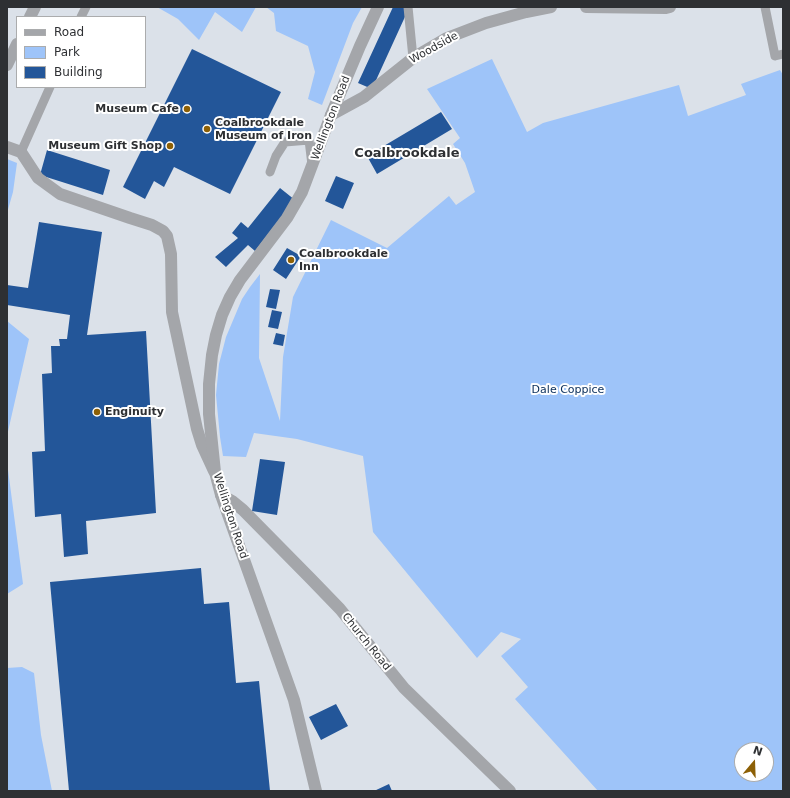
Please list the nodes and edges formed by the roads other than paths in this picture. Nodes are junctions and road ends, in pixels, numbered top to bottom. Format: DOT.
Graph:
graph roads {
  1 [pos="86,7"];
  2 [pos="378,7"];
  3 [pos="408,7"];
  4 [pos="551,7"];
  5 [pos="586,7"];
  6 [pos="670,7"];
  7 [pos="765,7"];
  8 [pos="82,16"];
  9 [pos="16,46"];
  10 [pos="783,54"];
  11 [pos="413,58"];
  12 [pos="7,65"];
  13 [pos="50,88"];
  14 [pos="331,115"];
  15 [pos="7,147"];
  16 [pos="21,152"];
  17 [pos="312,166"];
  18 [pos="270,172"];
  19 [pos="215,472"];
  20 [pos="221,495"];
  21 [pos="316,791"];
  22 [pos="510,791"];
  1 -- 8 [label="lane"];
  2 -- 14 [label="street, Wellington Road"];
  3 -- 11 [label="lane"];
  4 -- 11 [label="street, Woodside"];
  5 -- 6 [label="street"];
  7 -- 10 [label="lane"];
  9 -- 12 [label="street"];
  11 -- 14 [label="street, Woodside"];
  13 -- 16 [label="lane"];
  14 -- 17 [label="street, Wellington Road"];
  15 -- 16 [label="street"];
  16 -- 19 [label="street"];
  17 -- 18 [label="lane"];
  17 -- 19 [label="street, Wellington Road"];
  19 -- 20 [label="street, Wellington Road"];
  20 -- 21 [label="street, Wellington Road"];
  20 -- 22 [label="street, Church Road"];
}
